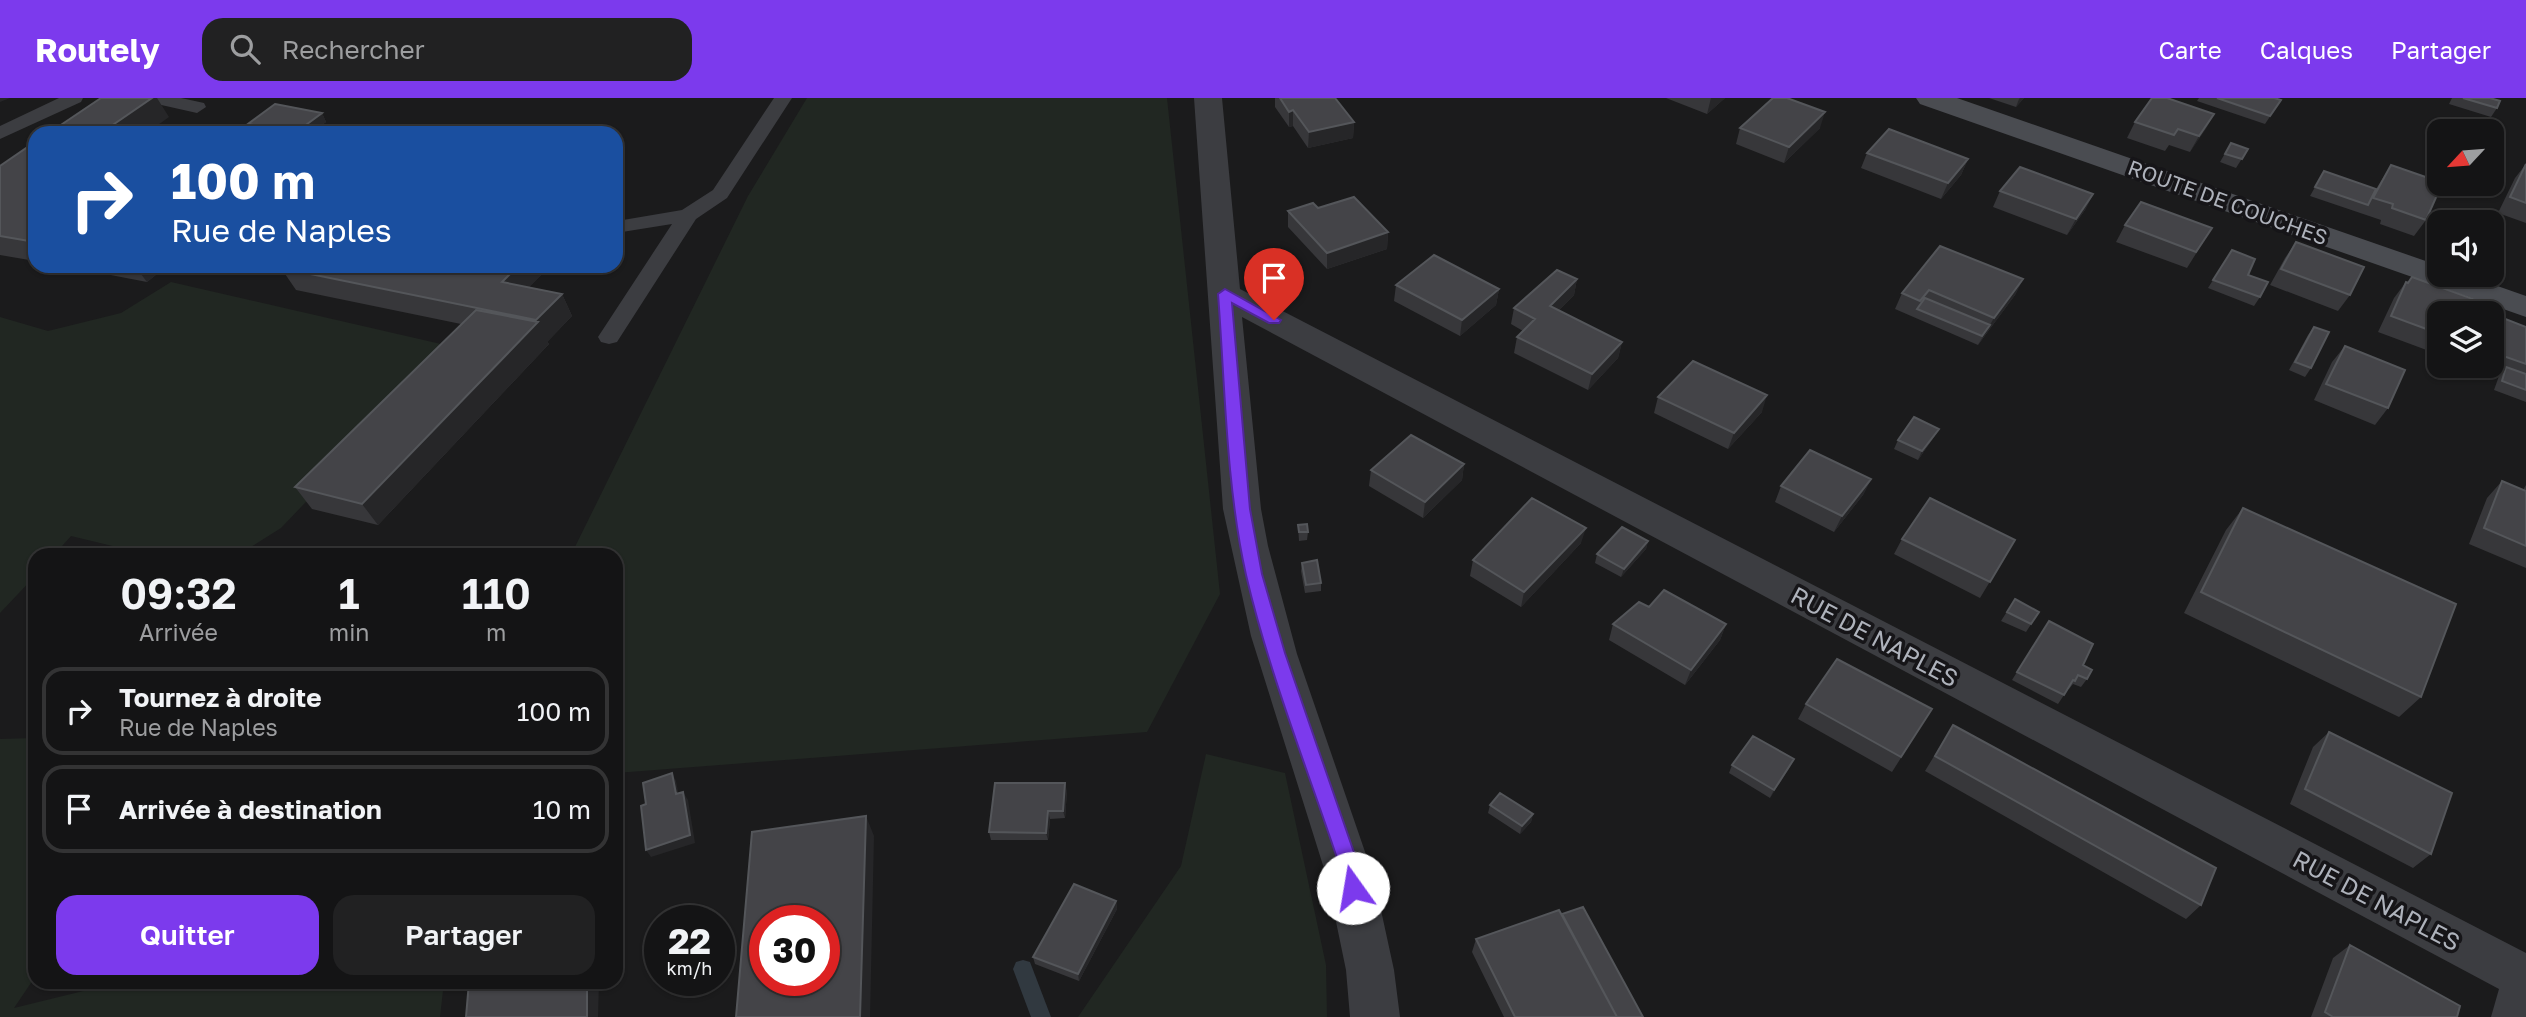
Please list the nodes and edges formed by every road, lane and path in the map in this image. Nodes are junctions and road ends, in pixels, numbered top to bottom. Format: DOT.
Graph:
graph roads {
  1 [pos="74,98"];
  2 [pos="155,98"];
  3 [pos="783,98"];
  4 [pos="1208,98"];
  5 [pos="1930,98"];
  6 [pos="197,107"];
  7 [pos="0,134"];
  8 [pos="688,215"];
  9 [pos="623,224"];
  10 [pos="1225,294"];
  11 [pos="2526,307"];
  12 [pos="608,337"];
  13 [pos="2526,977"];
  14 [pos="1375,1017"];
  15 [pos="2516,1017"];
  1 -- 7 [label="lane"];
  2 -- 6 [label="lane"];
  3 -- 8 [label="lane"];
  4 -- 10 [label="street"];
  5 -- 11 [label="main road, ROUTE DE COUCHES"];
  8 -- 9 [label="lane"];
  8 -- 12 [label="lane"];
  10 -- 13 [label="street, RUE DE NAPLES"];
  10 -- 14 [label="street"];
  13 -- 15 [label="street"];
}
